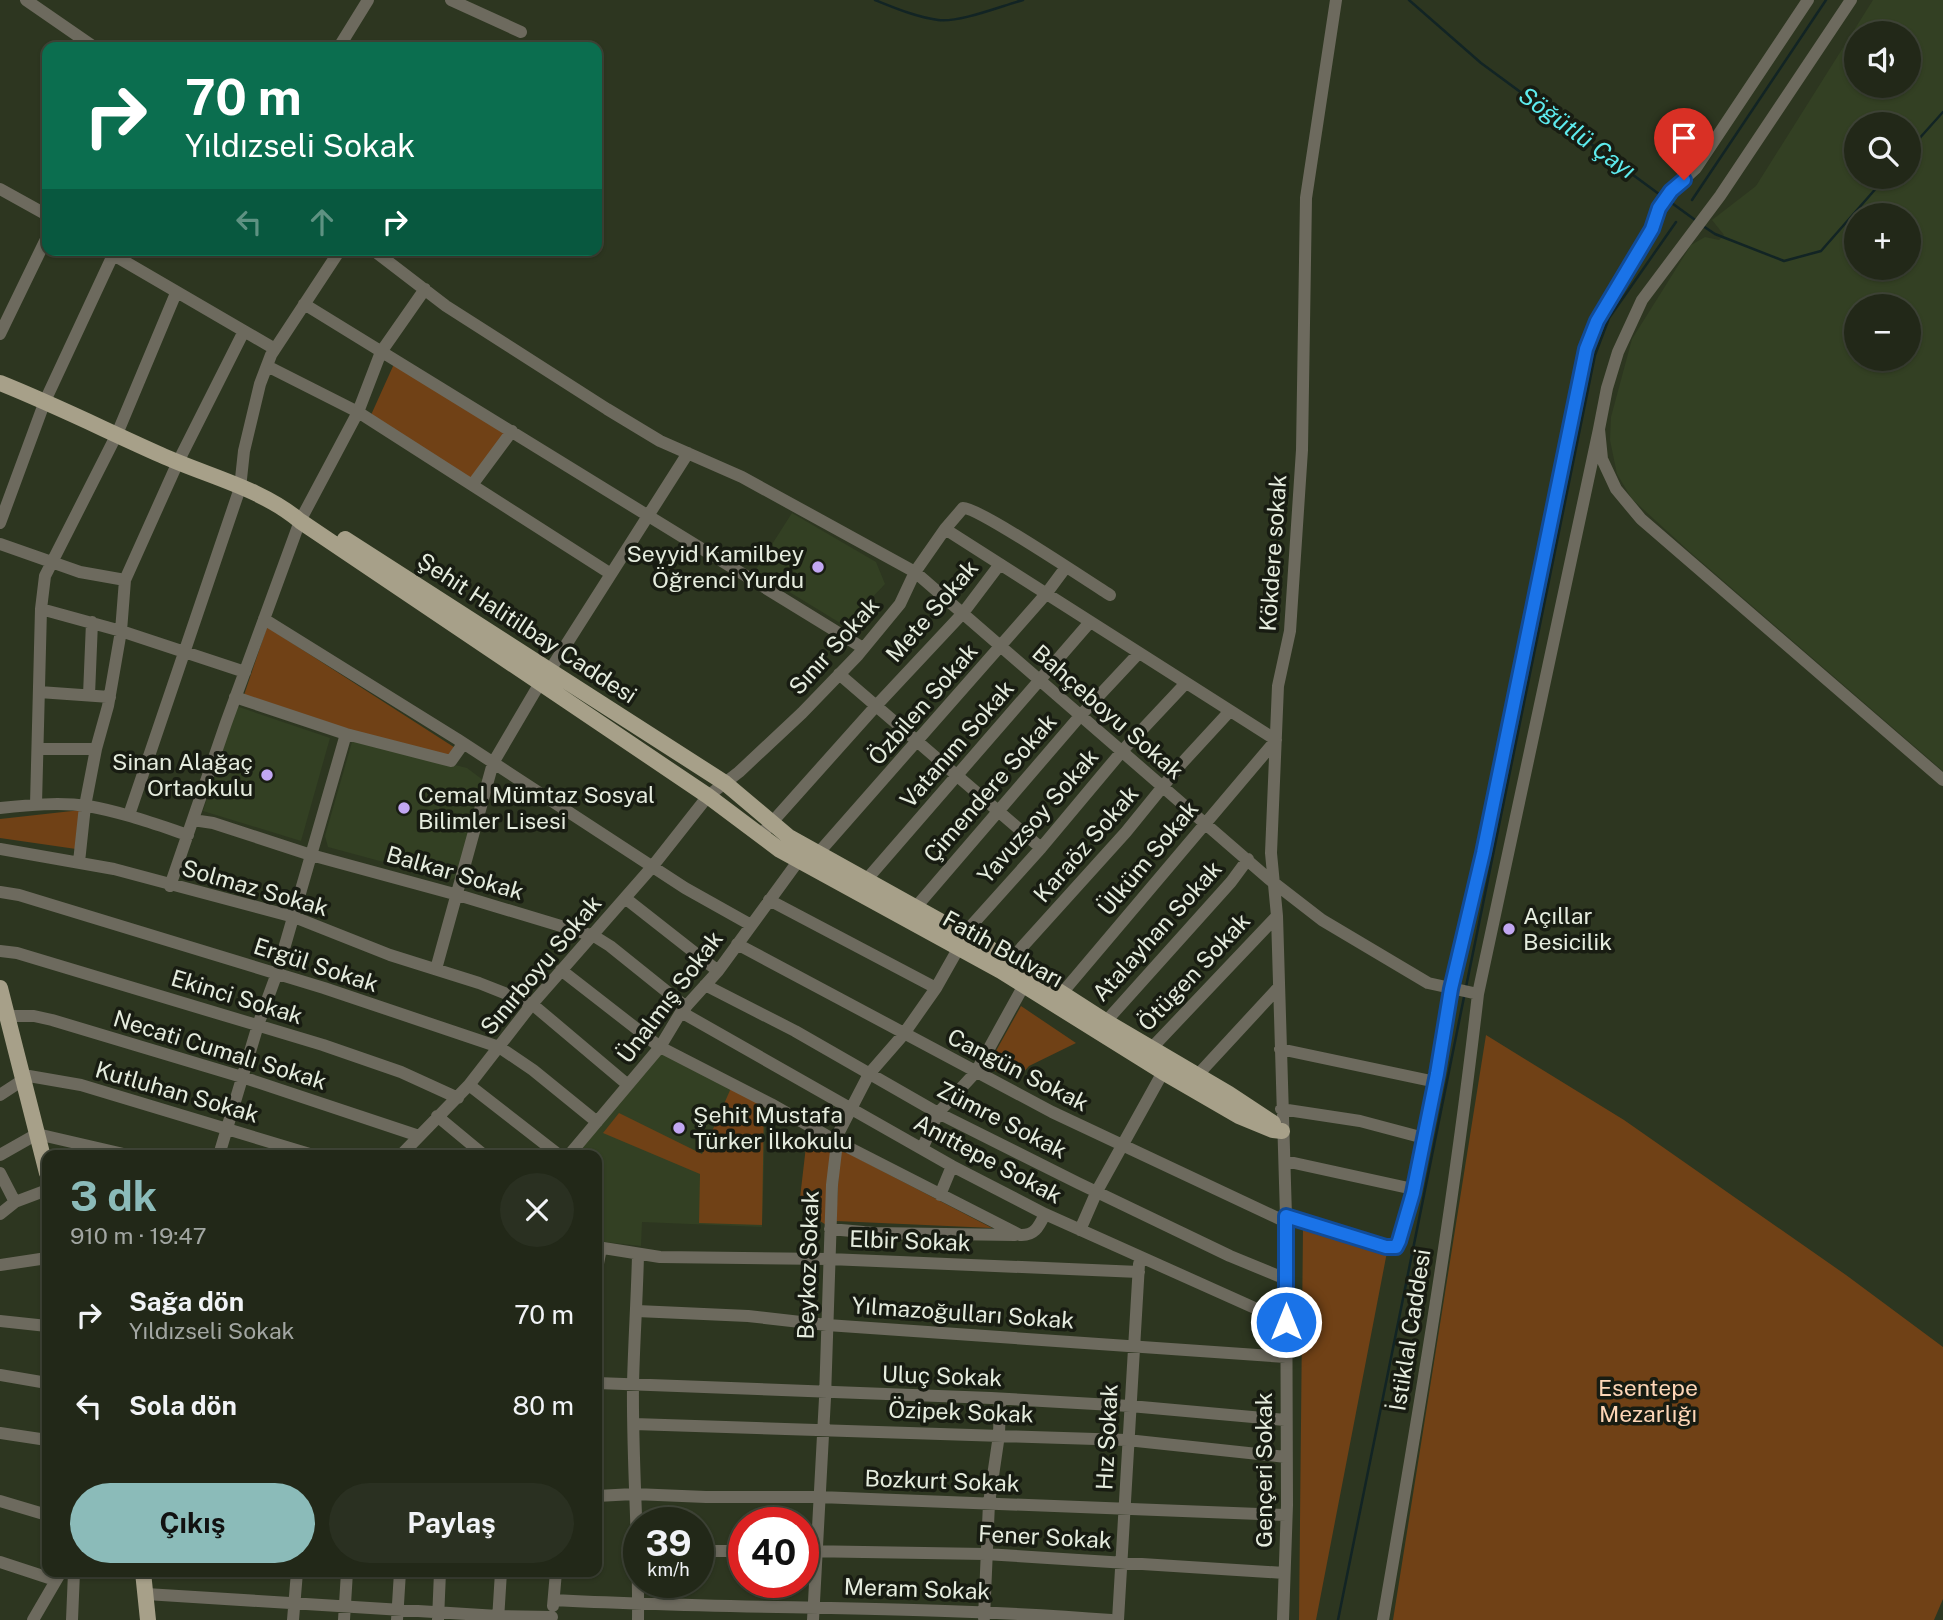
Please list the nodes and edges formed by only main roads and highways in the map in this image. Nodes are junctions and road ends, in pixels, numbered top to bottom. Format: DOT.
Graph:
graph roads {
  1 [pos="0,383"];
  2 [pos="545,676"];
  3 [pos="766,828"];
  4 [pos="1005,966"];
  5 [pos="0,988"];
  6 [pos="1058,998"];
  7 [pos="5,1025"];
  8 [pos="1147,1053"];
  9 [pos="1192,1081"];
  10 [pos="1282,1131"];
  11 [pos="42,1154"];
  12 [pos="143,1577"];
  13 [pos="148,1620"];
  1 -- 2 [label="main road, Şehit Halitilbay Caddesi"];
  2 -- 3 [label="main road, Şehit Halitilbay Caddesi"];
  2 -- 3 [label="main road, Şehit Halitilbay Caddesi"];
  3 -- 4 [label="main road"];
  4 -- 6 [label="main road"];
  4 -- 6 [label="main road, Fatih Bulvarı"];
  5 -- 7 [label="main road"];
  6 -- 8 [label="main road"];
  7 -- 11 [label="main road"];
  8 -- 9 [label="main road"];
  8 -- 9 [label="main road"];
  9 -- 10 [label="main road"];
  12 -- 13 [label="main road"];
}
